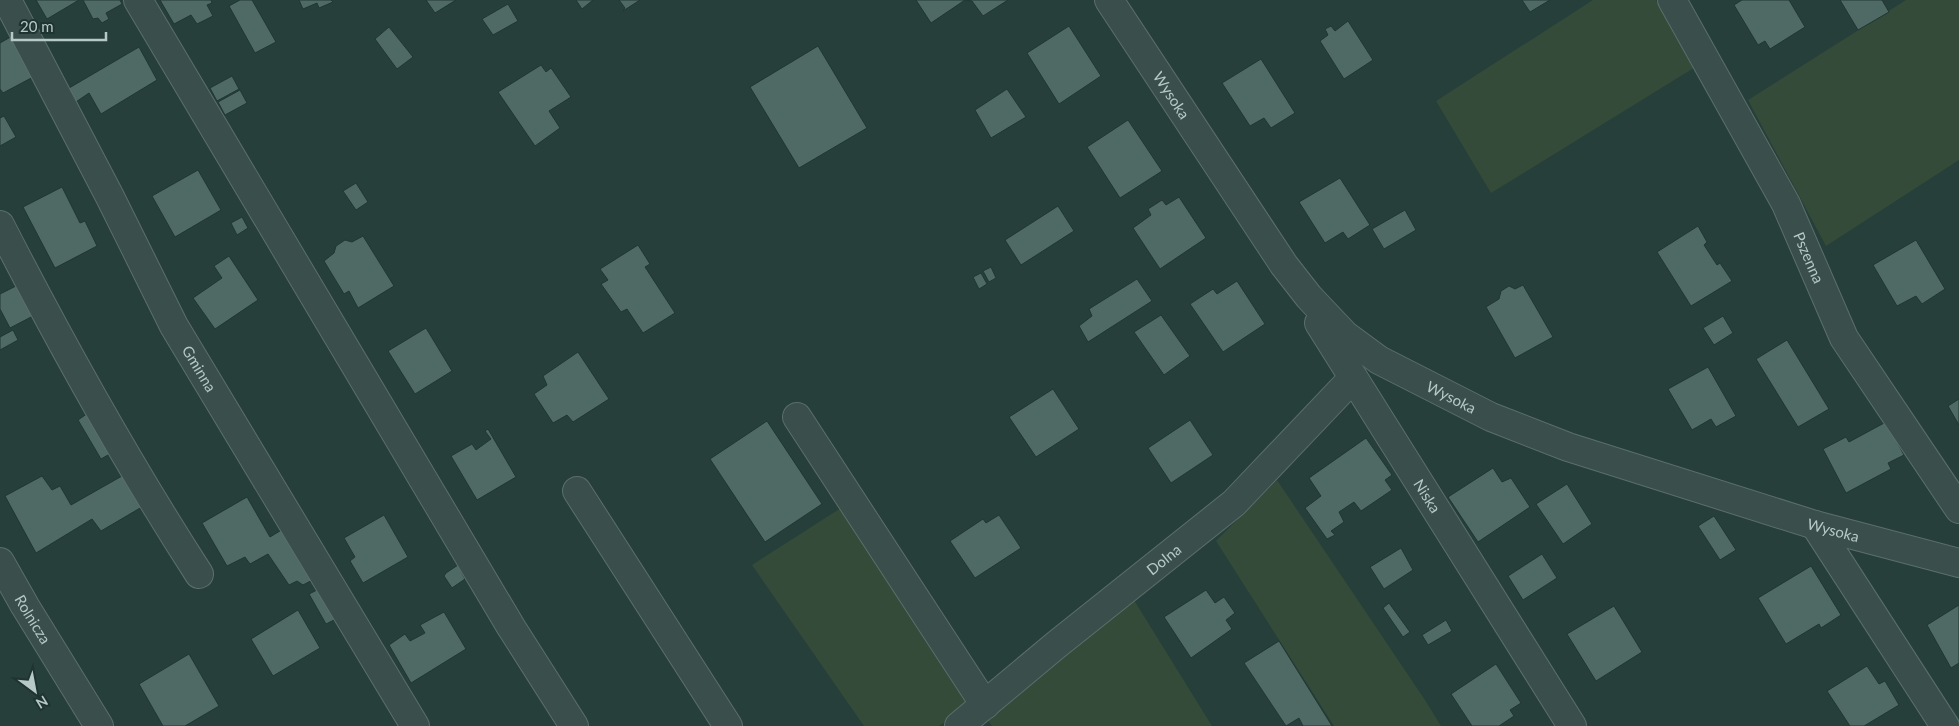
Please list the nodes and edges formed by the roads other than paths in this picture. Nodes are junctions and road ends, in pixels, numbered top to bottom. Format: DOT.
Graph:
graph roads {
  1 [pos="7,0"];
  2 [pos="138,0"];
  3 [pos="1108,0"];
  4 [pos="1672,0"];
  5 [pos="0,225"];
  6 [pos="1284,265"];
  7 [pos="1353,378"];
  8 [pos="797,417"];
  9 [pos="577,491"];
  10 [pos="1959,508"];
  11 [pos="1815,525"];
  12 [pos="0,562"];
  13 [pos="1959,562"];
  14 [pos="199,574"];
  15 [pos="984,705"];
  16 [pos="99,726"];
  17 [pos="415,726"];
  18 [pos="574,726"];
  19 [pos="728,726"];
  20 [pos="959,726"];
  21 [pos="1572,726"];
  22 [pos="1945,726"];
  1 -- 17 [label="street, Gminna"];
  2 -- 18 [label="street"];
  3 -- 6 [label="street, Wysoka"];
  4 -- 10 [label="street, Pszenna"];
  5 -- 14 [label="street"];
  6 -- 7 [label="street, Niska"];
  6 -- 11 [label="street, Wysoka"];
  7 -- 15 [label="street, Dolna"];
  7 -- 21 [label="street, Niska"];
  8 -- 15 [label="street"];
  9 -- 19 [label="street"];
  11 -- 13 [label="street, Wysoka"];
  11 -- 22 [label="street"];
  12 -- 16 [label="street, Rolnicza"];
  15 -- 20 [label="street, Dolna"];
}
